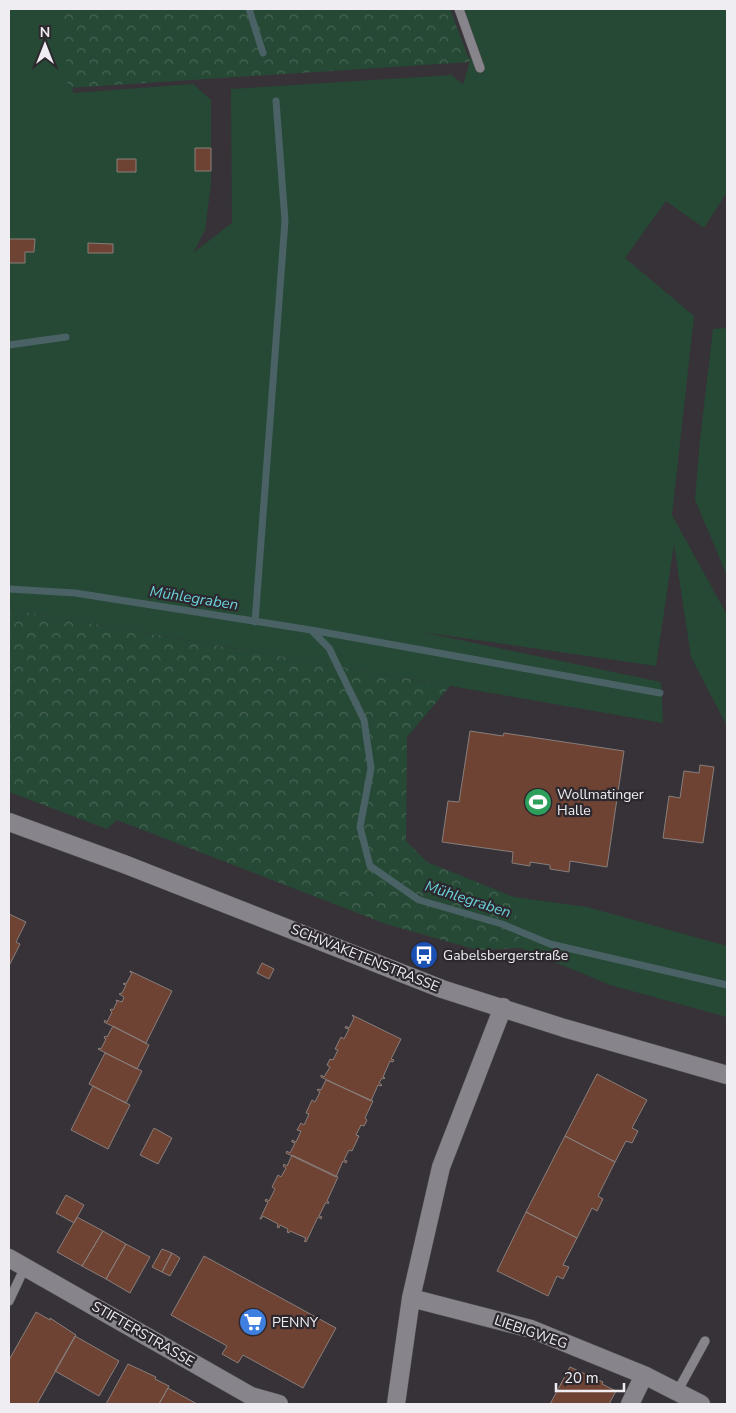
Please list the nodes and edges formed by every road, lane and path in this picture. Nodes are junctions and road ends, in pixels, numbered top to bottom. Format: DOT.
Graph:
graph roads {
  1 [pos="459,9"];
  2 [pos="480,68"];
  3 [pos="9,822"];
  4 [pos="503,1008"];
  5 [pos="727,1075"];
  6 [pos="9,1258"];
  7 [pos="25,1267"];
  8 [pos="411,1298"];
  9 [pos="9,1301"];
  10 [pos="705,1341"];
  11 [pos="644,1375"];
  12 [pos="677,1392"];
  13 [pos="399,1403"];
  14 [pos="279,1404"];
  15 [pos="630,1404"];
  16 [pos="701,1404"];
  1 -- 2 [label="lane"];
  3 -- 4 [label="street, SCHWAKETENSTRASSE"];
  4 -- 5 [label="street, SCHWAKETENSTRASSE"];
  4 -- 8 [label="street"];
  6 -- 7 [label="street, STIFTERSTRASSE"];
  7 -- 9 [label="lane"];
  7 -- 14 [label="street, STIFTERSTRASSE"];
  8 -- 11 [label="street, LIEBIGWEG"];
  8 -- 13 [label="street"];
  10 -- 12 [label="lane"];
  11 -- 12 [label="street, LIEBIGWEG"];
  11 -- 15 [label="street"];
  12 -- 16 [label="street, LIEBIGWEG"];
}
